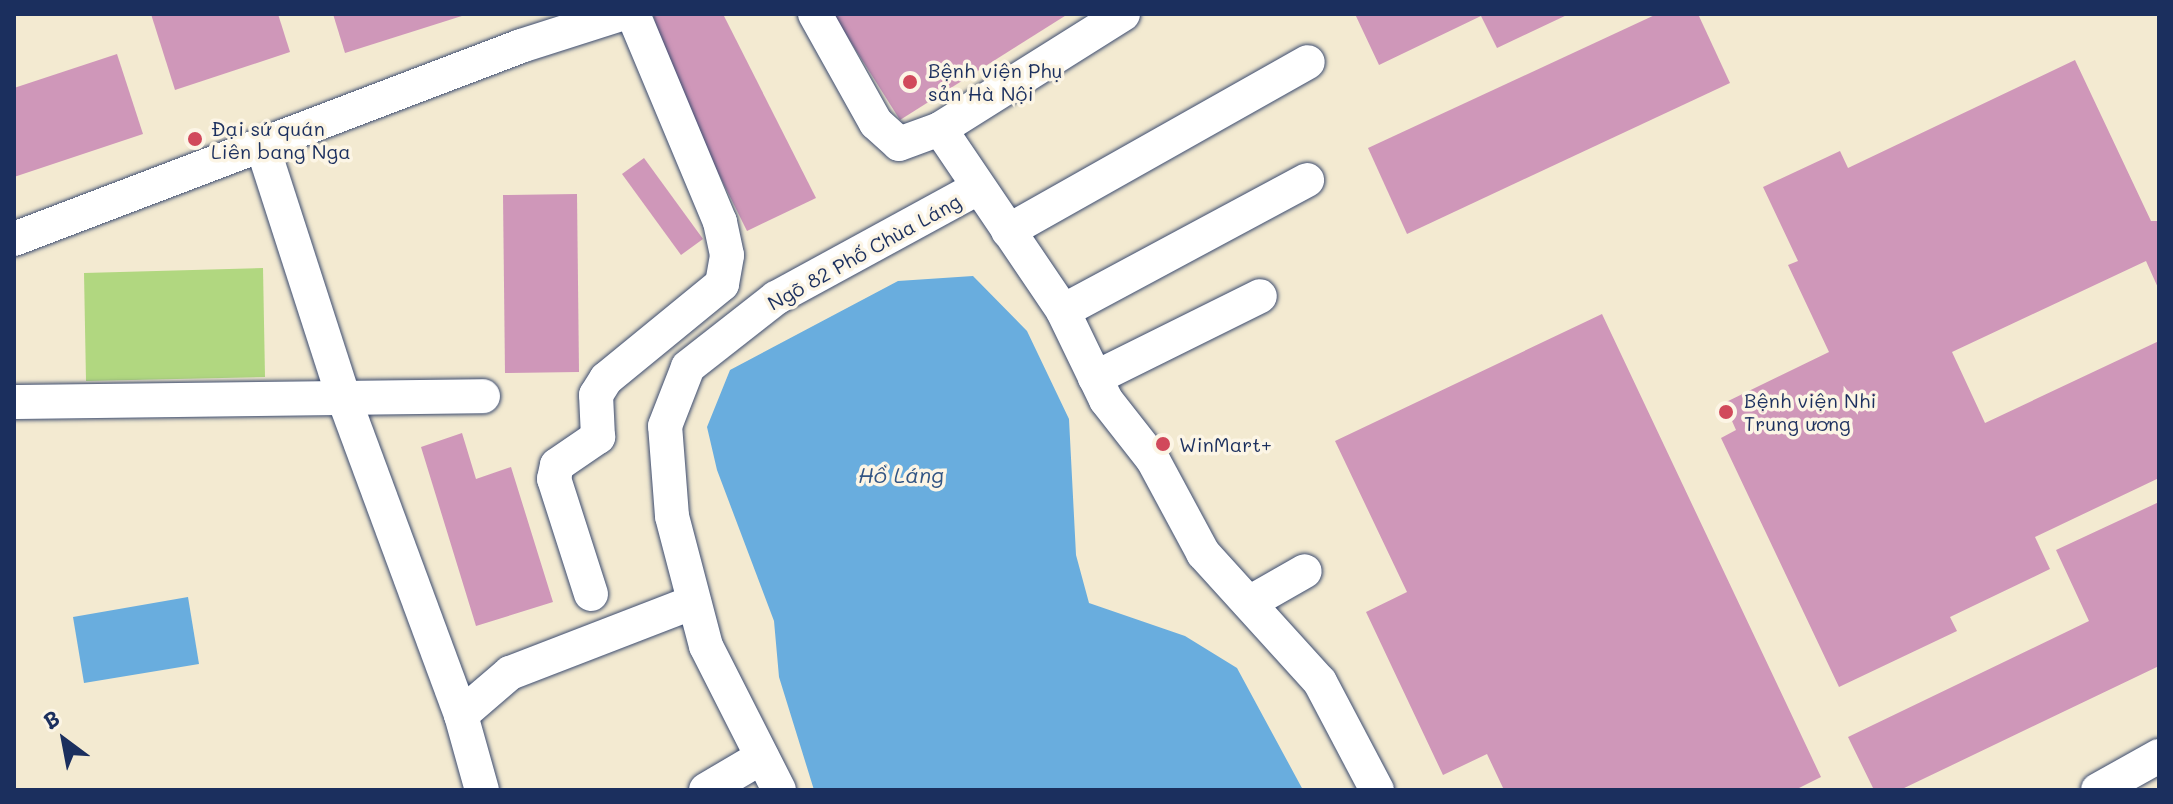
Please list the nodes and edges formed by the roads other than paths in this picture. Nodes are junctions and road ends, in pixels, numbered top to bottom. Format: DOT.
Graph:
graph roads {
  1 [pos="621,14"];
  2 [pos="633,14"];
  3 [pos="815,14"];
  4 [pos="1123,14"];
  5 [pos="1308,62"];
  6 [pos="940,129"];
  7 [pos="263,148"];
  8 [pos="1307,180"];
  9 [pos="978,188"];
  10 [pos="1008,231"];
  11 [pos="14,239"];
  12 [pos="1260,296"];
  13 [pos="1063,311"];
  14 [pos="1095,378"];
  15 [pos="343,396"];
  16 [pos="483,396"];
  17 [pos="14,402"];
  18 [pos="1305,571"];
  19 [pos="591,594"];
  20 [pos="694,602"];
  21 [pos="1249,603"];
  22 [pos="461,715"];
  23 [pos="2159,756"];
  24 [pos="762,757"];
  25 [pos="482,790"];
  26 [pos="706,790"];
  27 [pos="779,790"];
  28 [pos="1377,790"];
  29 [pos="2098,790"];
  1 -- 7 [label="street"];
  2 -- 19 [label="street"];
  3 -- 6 [label="street"];
  4 -- 6 [label="street"];
  5 -- 10 [label="street"];
  6 -- 9 [label="street"];
  7 -- 11 [label="street"];
  7 -- 15 [label="street"];
  8 -- 13 [label="street"];
  9 -- 10 [label="street"];
  9 -- 20 [label="street, Ngõ 82 Phố Chùa Láng"];
  10 -- 13 [label="street"];
  12 -- 14 [label="street"];
  13 -- 14 [label="street"];
  14 -- 21 [label="street"];
  15 -- 16 [label="street"];
  15 -- 17 [label="street"];
  15 -- 22 [label="street"];
  18 -- 21 [label="street"];
  20 -- 22 [label="street"];
  20 -- 24 [label="street, Ngõ 82 Phố Chùa Láng"];
  21 -- 28 [label="street"];
  22 -- 25 [label="street"];
  23 -- 29 [label="street"];
  24 -- 26 [label="street"];
  24 -- 27 [label="street, Ngõ 82 Phố Chùa Láng"];
}
